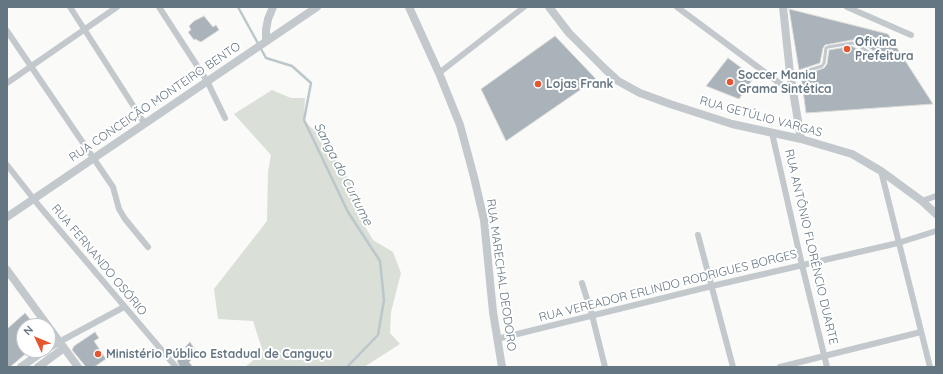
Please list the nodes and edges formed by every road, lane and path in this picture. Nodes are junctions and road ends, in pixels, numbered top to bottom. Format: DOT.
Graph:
graph roads {
  1 [pos="70,7"];
  2 [pos="117,7"];
  3 [pos="158,7"];
  4 [pos="273,7"];
  5 [pos="317,7"];
  6 [pos="409,7"];
  7 [pos="524,7"];
  8 [pos="549,7"];
  9 [pos="677,7"];
  10 [pos="783,7"];
  11 [pos="847,7"];
  12 [pos="84,30"];
  13 [pos="7,31"];
  14 [pos="911,36"];
  15 [pos="265,42"];
  16 [pos="878,58"];
  17 [pos="30,67"];
  18 [pos="790,72"];
  19 [pos="439,74"];
  20 [pos="207,81"];
  21 [pos="7,83"];
  22 [pos="794,94"];
  23 [pos="225,118"];
  24 [pos="145,124"];
  25 [pos="772,133"];
  26 [pos="801,139"];
  27 [pos="93,159"];
  28 [pos="7,165"];
  29 [pos="881,171"];
  30 [pos="936,196"];
  31 [pos="34,199"];
  32 [pos="922,201"];
  33 [pos="936,214"];
  34 [pos="7,217"];
  35 [pos="936,231"];
  36 [pos="698,235"];
  37 [pos="898,243"];
  38 [pos="148,248"];
  39 [pos="802,265"];
  40 [pos="7,270"];
  41 [pos="582,283"];
  42 [pos="712,286"];
  43 [pos="124,306"];
  44 [pos="592,315"];
  45 [pos="42,318"];
  46 [pos="921,332"];
  47 [pos="56,337"];
  48 [pos="497,339"];
  49 [pos="62,345"];
  50 [pos="56,346"];
  51 [pos="824,356"];
  52 [pos="30,364"];
  53 [pos="20,367"];
  54 [pos="38,367"];
  55 [pos="78,367"];
  56 [pos="176,367"];
  57 [pos="502,367"];
  58 [pos="605,367"];
  59 [pos="733,367"];
  60 [pos="780,367"];
  61 [pos="827,367"];
  62 [pos="930,367"];
  1 -- 12 [label="street"];
  2 -- 12 [label="street"];
  3 -- 20 [label="street"];
  4 -- 15 [label="street"];
  5 -- 15 [label="street, RUA CONCEIÇÃO MONTEIRO BENTO"];
  6 -- 19 [label="street, RUA MARECHAL DEODORO"];
  7 -- 19 [label="street"];
  8 -- 25 [label="street, RUA GETÚLIO VARGAS"];
  9 -- 22 [label="street"];
  10 -- 18 [label="street, RUA ANTÔNIO FLORÊNCIO DUARTE"];
  11 -- 14 [label="street"];
  12 -- 17 [label="street"];
  12 -- 24 [label="street"];
  13 -- 17 [label="street"];
  15 -- 20 [label="street, RUA CONCEIÇÃO MONTEIRO BENTO"];
  16 -- 18 [label="lane"];
  17 -- 21 [label="street"];
  17 -- 27 [label="street"];
  18 -- 22 [label="street, RUA ANTÔNIO FLORÊNCIO DUARTE"];
  19 -- 48 [label="street, RUA MARECHAL DEODORO"];
  20 -- 23 [label="street"];
  20 -- 24 [label="street, RUA CONCEIÇÃO MONTEIRO BENTO"];
  22 -- 26 [label="street, RUA ANTÔNIO FLORÊNCIO DUARTE"];
  24 -- 27 [label="street, RUA CONCEIÇÃO MONTEIRO BENTO"];
  25 -- 26 [label="street, RUA GETÚLIO VARGAS"];
  25 -- 39 [label="street, RUA ANTÔNIO FLORÊNCIO DUARTE"];
  26 -- 29 [label="street, RUA GETÚLIO VARGAS"];
  27 -- 31 [label="street, RUA CONCEIÇÃO MONTEIRO BENTO"];
  27 -- 38 [label="street"];
  28 -- 31 [label="street, RUA FERNANDO OSÓRIO"];
  29 -- 32 [label="street, RUA GETÚLIO VARGAS"];
  29 -- 37 [label="street"];
  30 -- 32 [label="street"];
  31 -- 34 [label="street, RUA CONCEIÇÃO MONTEIRO BENTO"];
  31 -- 43 [label="street, RUA FERNANDO OSÓRIO"];
  32 -- 33 [label="street, RUA GETÚLIO VARGAS"];
  35 -- 37 [label="street, RUA VEREADOR ERLINDO RODRIGUES BORGES"];
  36 -- 42 [label="street"];
  37 -- 39 [label="street, RUA VEREADOR ERLINDO RODRIGUES BORGES"];
  37 -- 46 [label="street"];
  39 -- 42 [label="street, RUA VEREADOR ERLINDO RODRIGUES BORGES"];
  39 -- 51 [label="street, RUA ANTÔNIO FLORÊNCIO DUARTE"];
  40 -- 45 [label="street"];
  41 -- 44 [label="street"];
  42 -- 44 [label="street, RUA VEREADOR ERLINDO RODRIGUES BORGES"];
  42 -- 59 [label="street"];
  43 -- 49 [label="street"];
  43 -- 56 [label="street, RUA FERNANDO OSÓRIO"];
  44 -- 48 [label="street, RUA VEREADOR ERLINDO RODRIGUES BORGES"];
  44 -- 58 [label="street"];
  46 -- 51 [label="street"];
  46 -- 62 [label="street"];
  47 -- 49 [label="street"];
  48 -- 57 [label="street, RUA MARECHAL DEODORO"];
  49 -- 50 [label="street"];
  49 -- 54 [label="street"];
  49 -- 55 [label="street"];
  51 -- 60 [label="street"];
  51 -- 61 [label="street, RUA ANTÔNIO FLORÊNCIO DUARTE"];
  52 -- 53 [label="street"];
}
